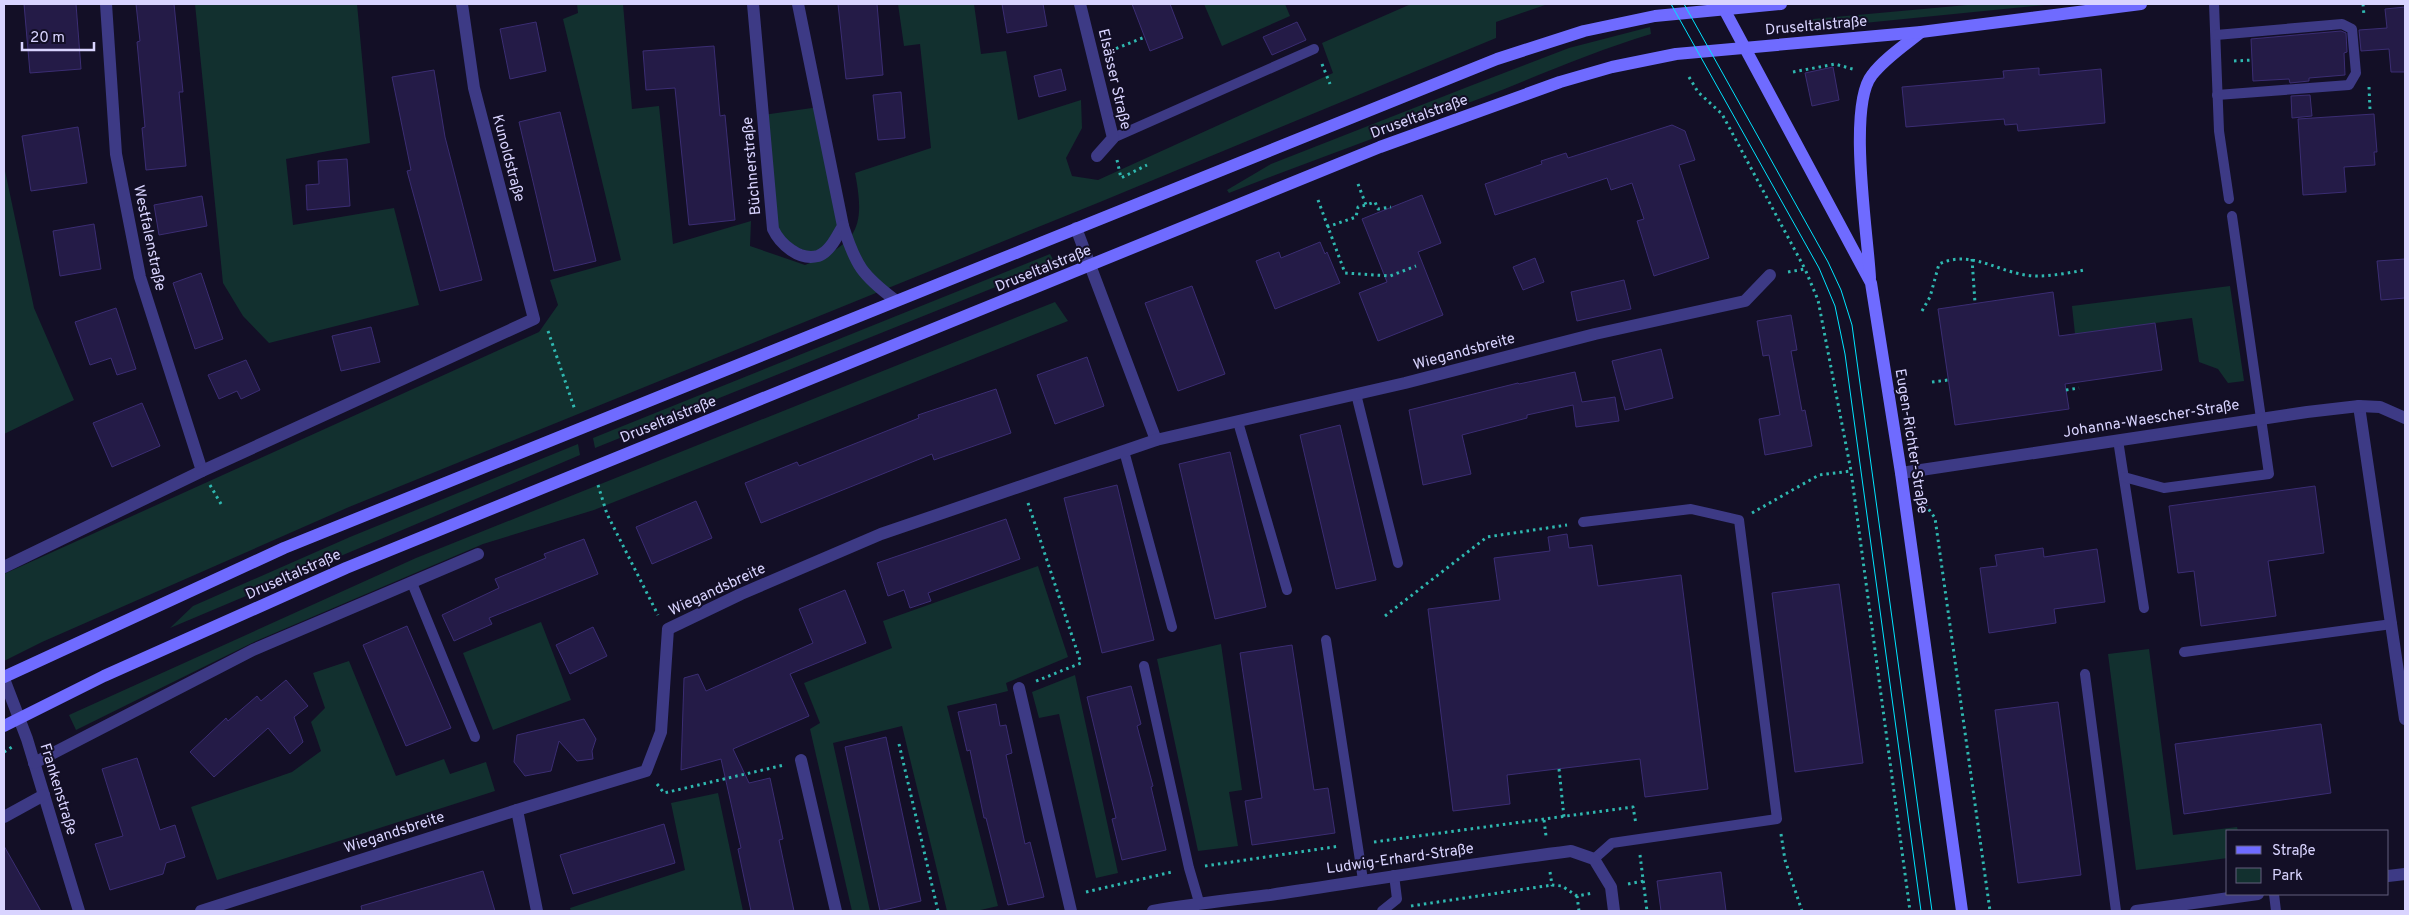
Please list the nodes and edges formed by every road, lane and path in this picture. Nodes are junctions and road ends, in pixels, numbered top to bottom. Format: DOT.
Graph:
graph roads {
  1 [pos="106,4"];
  2 [pos="462,4"];
  3 [pos="753,4"];
  4 [pos="798,4"];
  5 [pos="1080,4"];
  6 [pos="1781,4"];
  7 [pos="2141,4"];
  8 [pos="2214,4"];
  9 [pos="1723,6"];
  10 [pos="1920,32"];
  11 [pos="2216,35"];
  12 [pos="1145,37"];
  13 [pos="1745,47"];
  14 [pos="1314,49"];
  15 [pos="1094,58"];
  16 [pos="1859,70"];
  17 [pos="1793,72"];
  18 [pos="1689,77"];
  19 [pos="2217,95"];
  20 [pos="1113,138"];
  21 [pos="1097,156"];
  22 [pos="1147,165"];
  23 [pos="1358,184"];
  24 [pos="2229,199"];
  25 [pos="1318,200"];
  26 [pos="1366,205"];
  27 [pos="1392,207"];
  28 [pos="2232,216"];
  29 [pos="843,226"];
  30 [pos="1327,227"];
  31 [pos="1076,228"];
  32 [pos="1972,259"];
  33 [pos="1090,266"];
  34 [pos="1416,266"];
  35 [pos="1805,269"];
  36 [pos="2084,270"];
  37 [pos="1770,275"];
  38 [pos="1871,283"];
  39 [pos="895,300"];
  40 [pos="1975,303"];
  41 [pos="1922,311"];
  42 [pos="534,319"];
  43 [pos="1948,380"];
  44 [pos="1932,382"];
  45 [pos="2079,388"];
  46 [pos="2066,390"];
  47 [pos="1356,394"];
  48 [pos="2358,406"];
  49 [pos="576,414"];
  50 [pos="2261,417"];
  51 [pos="2405,418"];
  52 [pos="1238,422"];
  53 [pos="1156,440"];
  54 [pos="2118,440"];
  55 [pos="1124,451"];
  56 [pos="202,471"];
  57 [pos="1852,471"];
  58 [pos="1901,473"];
  59 [pos="2124,477"];
  60 [pos="598,485"];
  61 [pos="1022,486"];
  62 [pos="1924,503"];
  63 [pos="1739,520"];
  64 [pos="1583,522"];
  65 [pos="478,554"];
  66 [pos="1398,563"];
  67 [pos="4,567"];
  68 [pos="412,583"];
  69 [pos="1287,590"];
  70 [pos="2144,608"];
  71 [pos="1385,616"];
  72 [pos="2392,624"];
  73 [pos="1172,627"];
  74 [pos="668,629"];
  75 [pos="1326,640"];
  76 [pos="2184,652"];
  77 [pos="1144,666"];
  78 [pos="2085,674"];
  79 [pos="4,678"];
  80 [pos="1019,688"];
  81 [pos="20,718"];
  82 [pos="2405,719"];
  83 [pos="4,726"];
  84 [pos="475,737"];
  85 [pos="899,744"];
  86 [pos="801,760"];
  87 [pos="34,764"];
  88 [pos="1559,769"];
  89 [pos="664,793"];
  90 [pos="44,795"];
  91 [pos="517,810"];
  92 [pos="4,817"];
  93 [pos="1564,817"];
  94 [pos="1638,839"];
  95 [pos="1358,844"];
  96 [pos="1785,850"];
  97 [pos="1594,858"];
  98 [pos="1189,868"];
  99 [pos="2405,874"];
  100 [pos="1394,875"];
  101 [pos="2389,876"];
  102 [pos="1363,880"];
  103 [pos="1552,885"];
  104 [pos="2253,895"];
  105 [pos="2274,895"];
  106 [pos="1068,896"];
  107 [pos="1199,902"];
  108 [pos="2184,908"];
  109 [pos="1383,910"];
  110 [pos="79,911"];
  111 [pos="201,911"];
  112 [pos="537,911"];
  113 [pos="836,911"];
  114 [pos="938,911"];
  115 [pos="1071,911"];
  116 [pos="1153,911"];
  117 [pos="1614,911"];
  118 [pos="1647,911"];
  119 [pos="1802,911"];
  120 [pos="1910,911"];
  121 [pos="1962,911"];
  122 [pos="1990,911"];
  123 [pos="2116,911"];
  124 [pos="2136,911"];
  125 [pos="2276,911"];
  1 -- 56 [label="street, Westfalenstraße"];
  2 -- 42 [label="street, Kunoldstraße"];
  3 -- 29 [label="street, Büchnerstraße"];
  4 -- 29 [label="street"];
  5 -- 15 [label="street, Elsässer Straße"];
  6 -- 9 [label="main road, Druseltalstraße"];
  7 -- 10 [label="main road, Druseltalstraße"];
  8 -- 11 [label="lane"];
  9 -- 13 [label="main road, Eugen-Richter-Straße"];
  9 -- 31 [label="main road, Druseltalstraße"];
  10 -- 13 [label="main road, Druseltalstraße"];
  10 -- 38 [label="main road"];
  11 -- 19 [label="lane"];
  11 -- 19 [label="lane"];
  12 -- 15 [label="path"];
  13 -- 33 [label="main road, Druseltalstraße"];
  13 -- 38 [label="main road, Eugen-Richter-Straße"];
  14 -- 20 [label="lane"];
  15 -- 20 [label="street, Elsässer Straße"];
  16 -- 17 [label="path"];
  18 -- 35 [label="path"];
  19 -- 24 [label="lane"];
  20 -- 21 [label="street, Elsässer Straße"];
  20 -- 22 [label="path"];
  23 -- 26 [label="path"];
  25 -- 30 [label="path"];
  26 -- 27 [label="path"];
  26 -- 30 [label="path"];
  28 -- 50 [label="lane"];
  29 -- 39 [label="street"];
  30 -- 34 [label="path"];
  31 -- 33 [label="street"];
  31 -- 39 [label="main road, Druseltalstraße"];
  32 -- 36 [label="path"];
  32 -- 40 [label="path"];
  32 -- 41 [label="path"];
  33 -- 53 [label="street"];
  33 -- 81 [label="main road, Druseltalstraße"];
  35 -- 37 [label="path"];
  35 -- 57 [label="path"];
  37 -- 47 [label="street, Wiegandsbreite"];
  38 -- 58 [label="main road, Eugen-Richter-Straße"];
  39 -- 79 [label="main road, Druseltalstraße"];
  42 -- 49 [label="path"];
  42 -- 56 [label="street"];
  43 -- 44 [label="path"];
  45 -- 46 [label="path"];
  47 -- 52 [label="street, Wiegandsbreite"];
  47 -- 66 [label="lane"];
  48 -- 50 [label="street, Johanna-Waescher-Straße"];
  48 -- 51 [label="street, Johanna-Waescher-Straße"];
  48 -- 72 [label="street"];
  50 -- 54 [label="street, Johanna-Waescher-Straße"];
  50 -- 59 [label="lane"];
  52 -- 53 [label="street, Wiegandsbreite"];
  52 -- 69 [label="lane"];
  53 -- 55 [label="street, Wiegandsbreite"];
  54 -- 58 [label="street, Johanna-Waescher-Straße"];
  54 -- 59 [label="lane"];
  55 -- 61 [label="street, Wiegandsbreite"];
  55 -- 73 [label="lane"];
  56 -- 67 [label="street"];
  57 -- 63 [label="path"];
  57 -- 120 [label="path"];
  58 -- 121 [label="main road, Eugen-Richter-Straße"];
  59 -- 70 [label="lane"];
  60 -- 74 [label="path"];
  61 -- 74 [label="street, Wiegandsbreite"];
  61 -- 80 [label="path"];
  62 -- 122 [label="path"];
  63 -- 64 [label="lane"];
  63 -- 94 [label="lane"];
  64 -- 71 [label="path"];
  65 -- 68 [label="street"];
  68 -- 84 [label="lane"];
  68 -- 87 [label="street"];
  72 -- 76 [label="lane"];
  72 -- 82 [label="street"];
  74 -- 91 [label="street, Wiegandsbreite"];
  75 -- 95 [label="lane"];
  77 -- 98 [label="lane"];
  78 -- 123 [label="lane"];
  79 -- 81 [label="street, Frankenstraße"];
  80 -- 106 [label="street"];
  81 -- 83 [label="main road, Druseltalstraße"];
  81 -- 87 [label="street, Frankenstraße"];
  85 -- 114 [label="path"];
  86 -- 89 [label="path"];
  86 -- 113 [label="street"];
  87 -- 90 [label="street, Frankenstraße"];
  88 -- 93 [label="path"];
  90 -- 92 [label="street"];
  90 -- 110 [label="street, Frankenstraße"];
  91 -- 111 [label="street, Wiegandsbreite"];
  91 -- 112 [label="street"];
  93 -- 94 [label="path"];
  93 -- 95 [label="path"];
  94 -- 97 [label="lane"];
  94 -- 118 [label="path"];
  95 -- 98 [label="path"];
  95 -- 102 [label="lane"];
  96 -- 119 [label="path"];
  97 -- 100 [label="street, Ludwig-Erhard-Straße"];
  97 -- 117 [label="street"];
  98 -- 106 [label="path"];
  98 -- 107 [label="lane"];
  99 -- 101 [label="street"];
  100 -- 102 [label="street, Ludwig-Erhard-Straße"];
  100 -- 109 [label="lane"];
  102 -- 107 [label="street, Ludwig-Erhard-Straße"];
  103 -- 109 [label="path"];
  104 -- 108 [label="street"];
  105 -- 125 [label="lane"];
  106 -- 115 [label="street"];
  107 -- 116 [label="street, Ludwig-Erhard-Straße"];
  108 -- 124 [label="street"];
}
